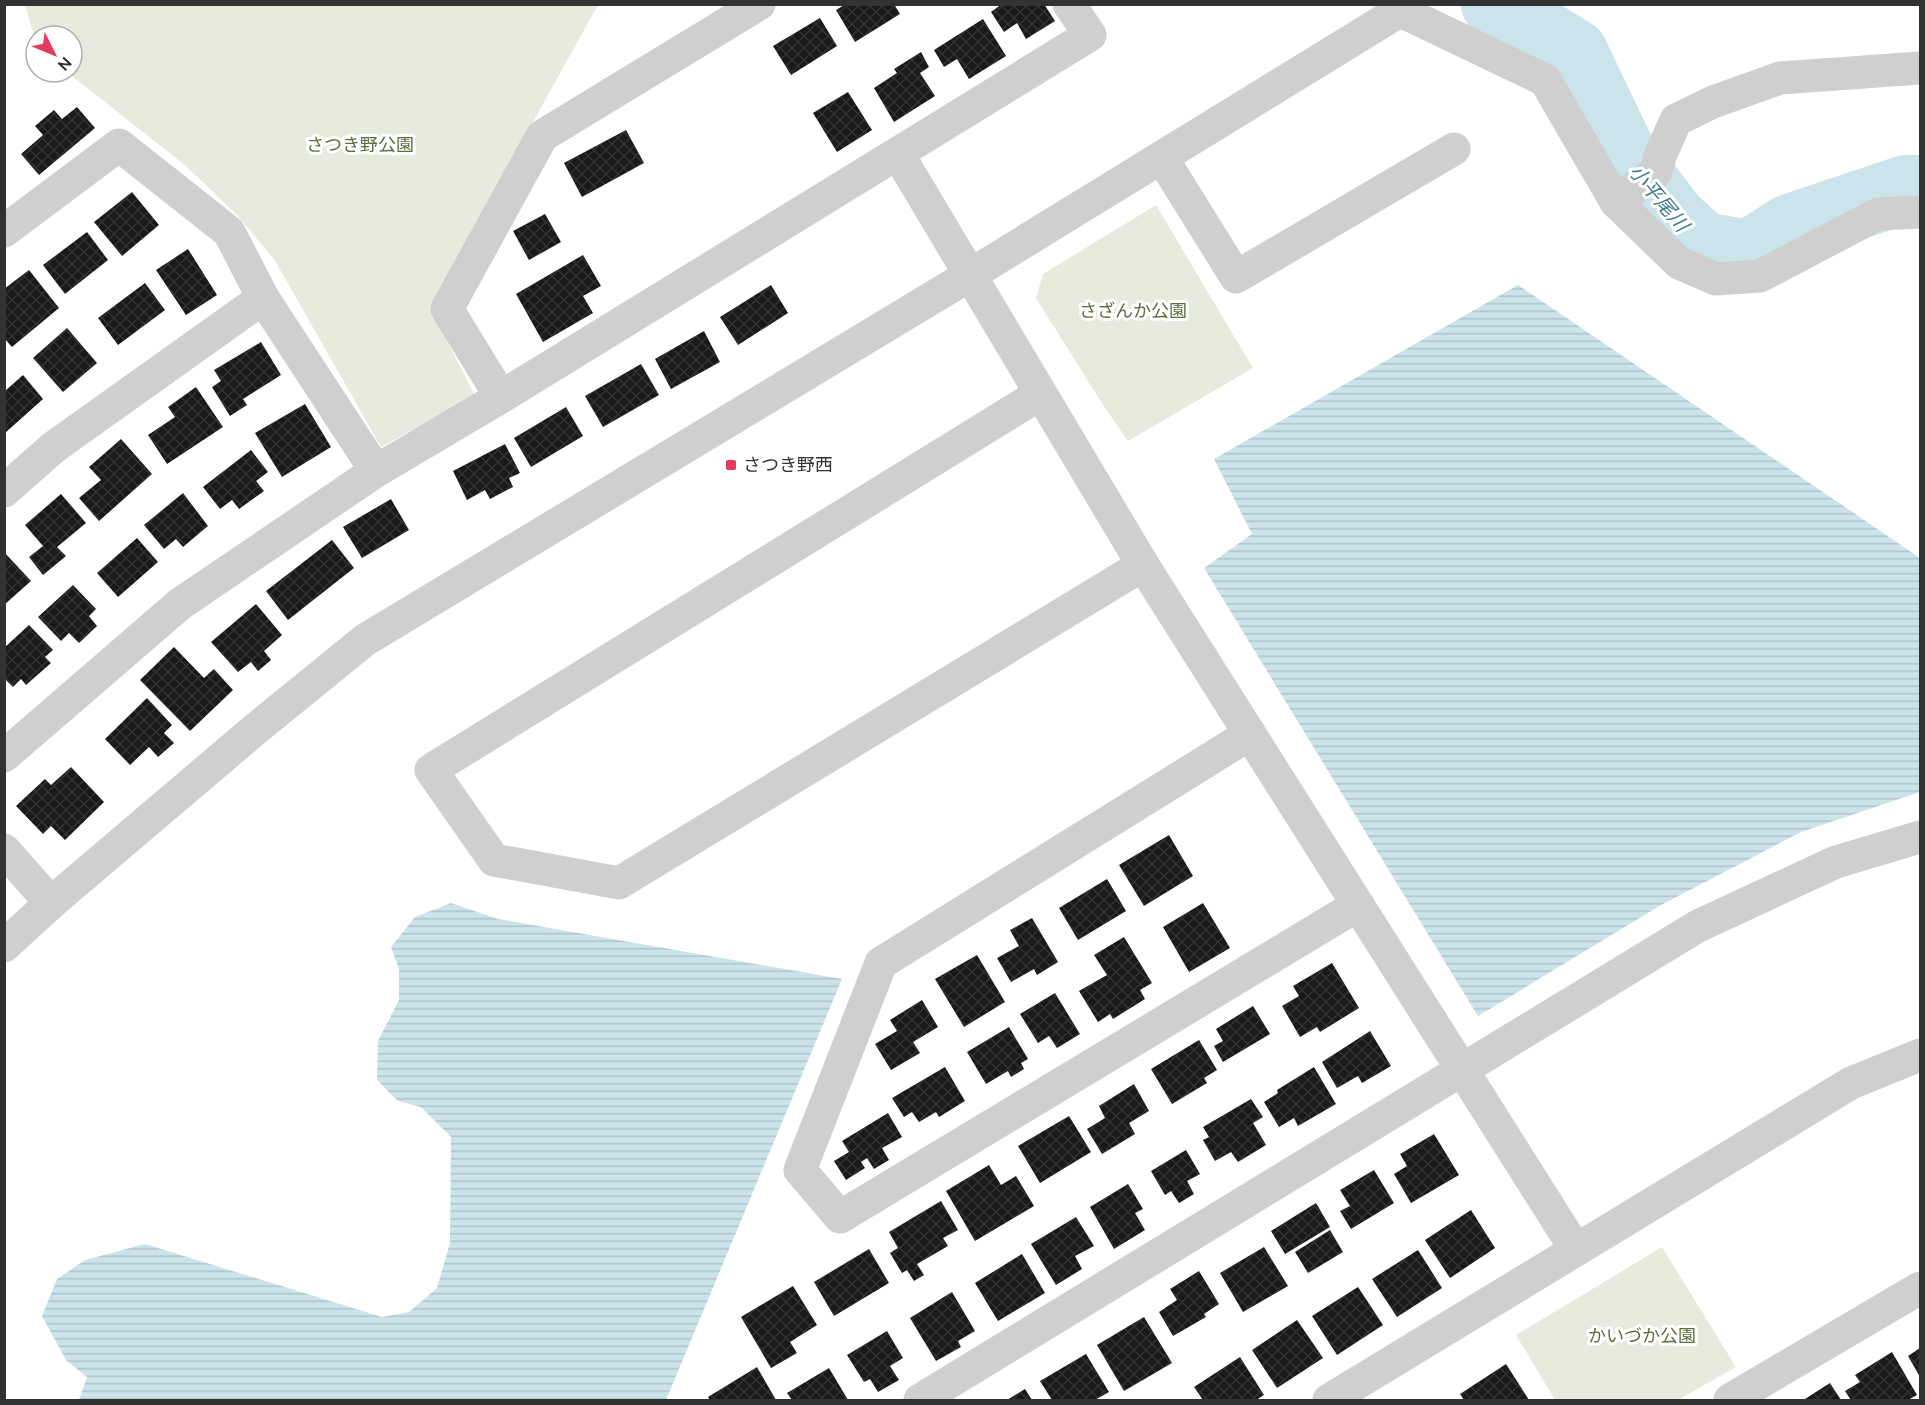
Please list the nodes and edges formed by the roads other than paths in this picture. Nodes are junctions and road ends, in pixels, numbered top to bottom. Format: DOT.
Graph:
graph roads {
  1 [pos="759,4"];
  2 [pos="1069,4"];
  3 [pos="1406,8"];
  4 [pos="1920,68"];
  5 [pos="1454,149"];
  6 [pos="898,154"];
  7 [pos="1162,158"];
  8 [pos="1617,202"];
  9 [pos="1920,212"];
  10 [pos="4,231"];
  11 [pos="970,275"];
  12 [pos="263,298"];
  13 [pos="1040,394"];
  14 [pos="501,397"];
  15 [pos="376,471"];
  16 [pos="4,491"];
  17 [pos="1143,564"];
  18 [pos="1250,734"];
  19 [pos="4,756"];
  20 [pos="1920,837"];
  21 [pos="4,850"];
  22 [pos="51,903"];
  23 [pos="1358,905"];
  24 [pos="4,946"];
  25 [pos="1920,1055"];
  26 [pos="1462,1070"];
  27 [pos="1576,1250"];
  28 [pos="1920,1288"];
  29 [pos="920,1401"];
  30 [pos="1329,1401"];
  31 [pos="1730,1401"];
  1 -- 14 [label="street"];
  2 -- 6 [label="street"];
  3 -- 7 [label="street"];
  3 -- 8 [label="street"];
  4 -- 8 [label="street"];
  5 -- 7 [label="street"];
  6 -- 11 [label="street"];
  6 -- 14 [label="street"];
  7 -- 11 [label="street"];
  8 -- 9 [label="street"];
  10 -- 12 [label="street"];
  11 -- 13 [label="street"];
  11 -- 22 [label="street"];
  12 -- 15 [label="street"];
  12 -- 16 [label="street"];
  13 -- 17 [label="street"];
  13 -- 17 [label="street"];
  14 -- 15 [label="street"];
  15 -- 19 [label="street"];
  17 -- 18 [label="street"];
  18 -- 23 [label="street"];
  18 -- 23 [label="street"];
  20 -- 26 [label="street"];
  21 -- 22 [label="street"];
  22 -- 24 [label="street"];
  23 -- 26 [label="street"];
  25 -- 27 [label="street"];
  26 -- 27 [label="street"];
  26 -- 29 [label="street"];
  27 -- 30 [label="street"];
  28 -- 31 [label="street"];
}
